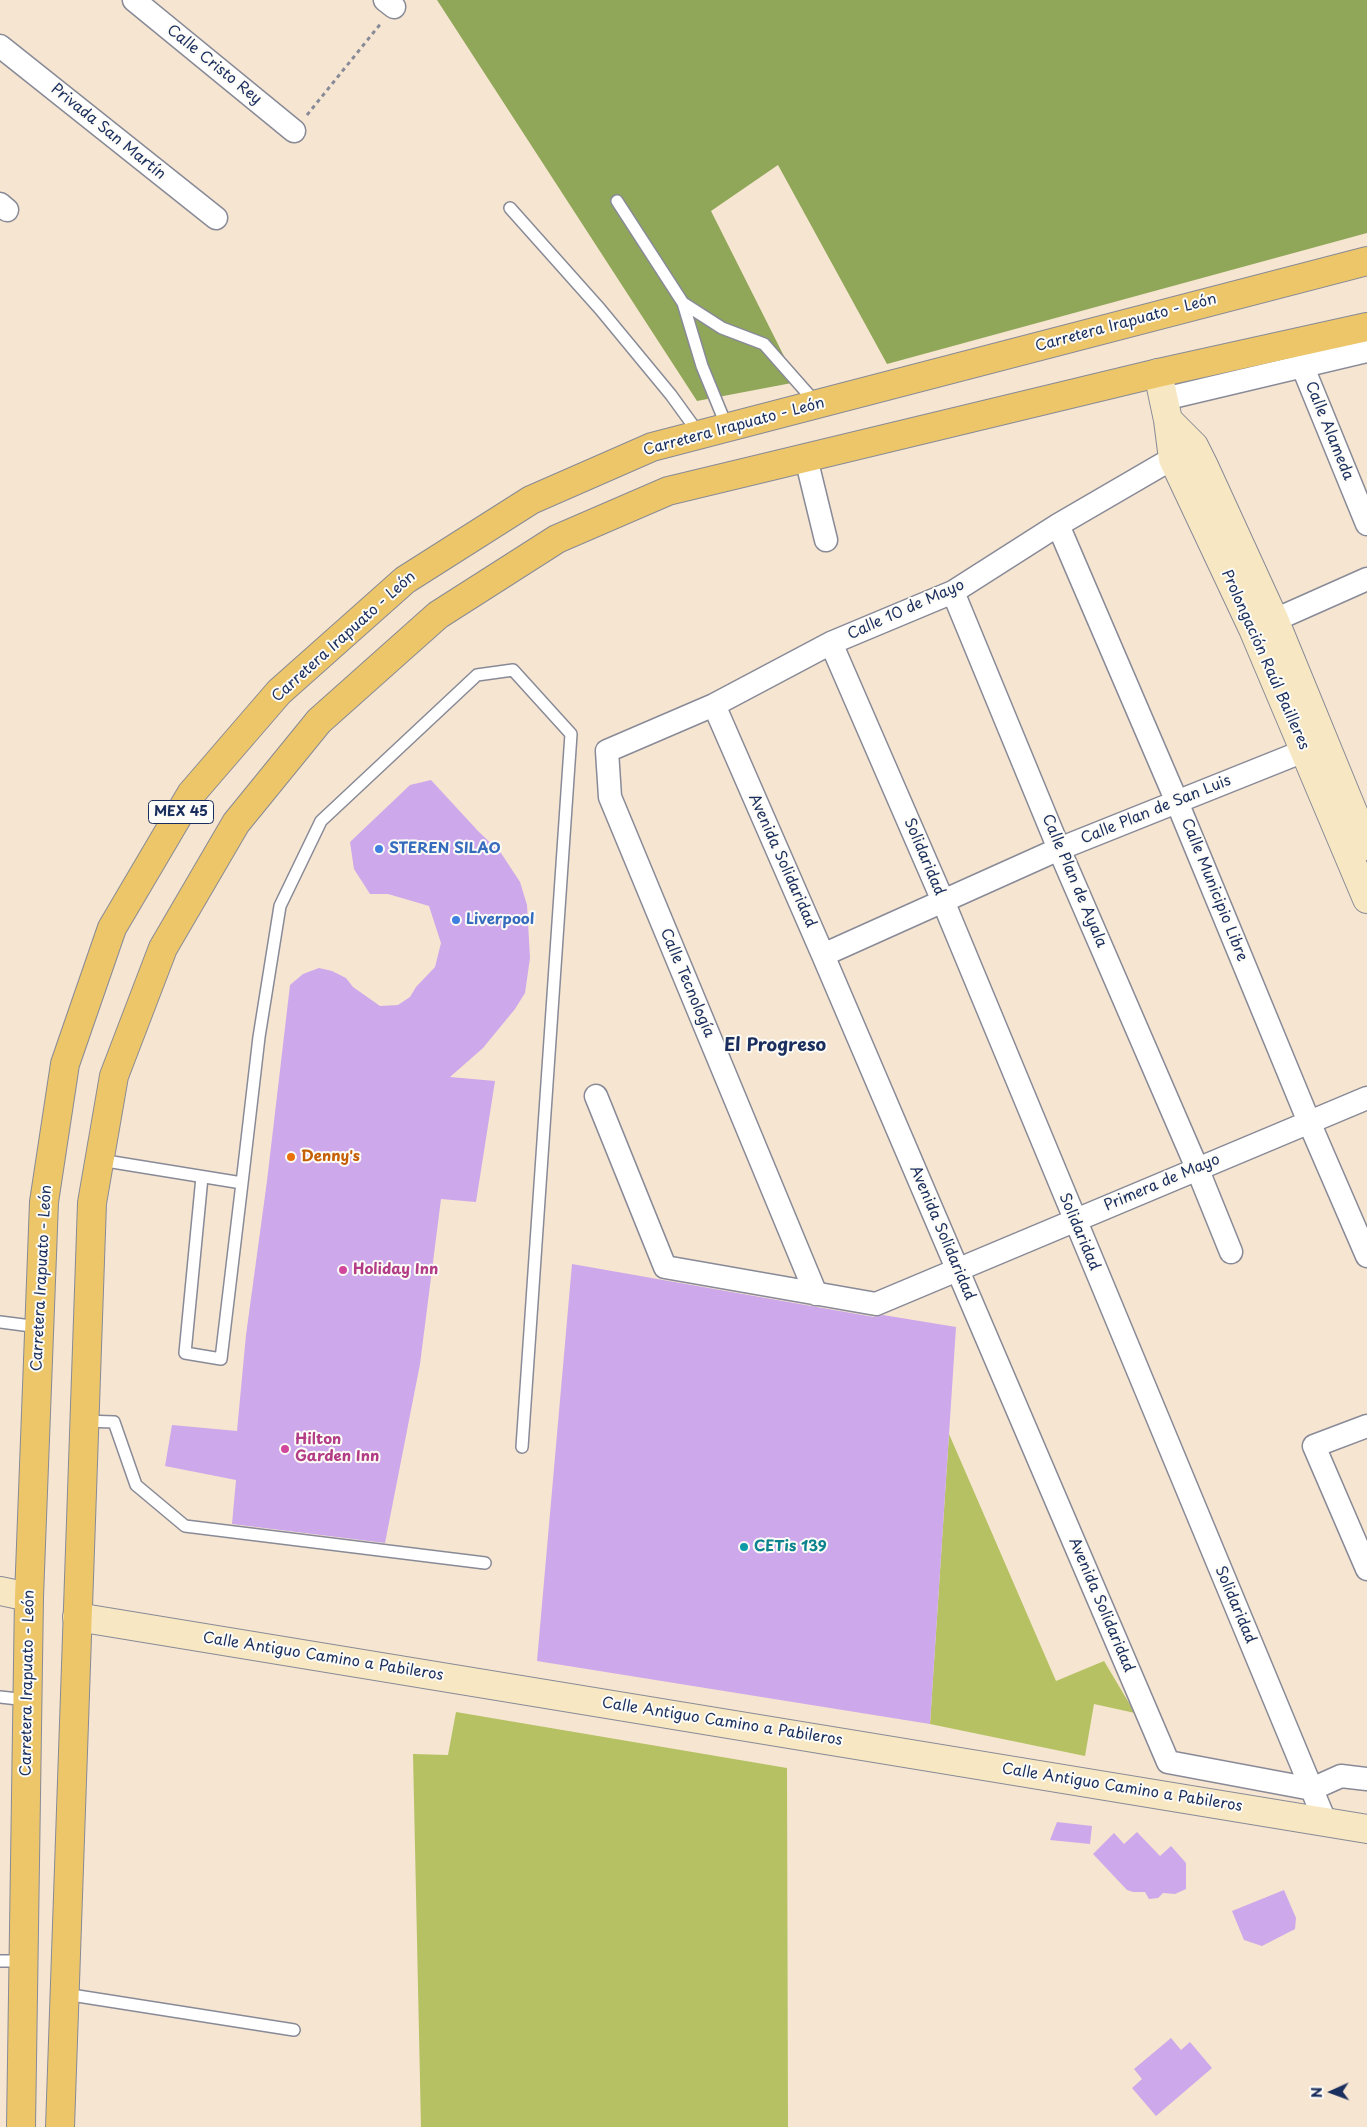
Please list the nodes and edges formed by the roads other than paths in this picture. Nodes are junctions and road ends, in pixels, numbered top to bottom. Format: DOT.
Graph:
graph roads {
  1 [pos="134,0"];
  2 [pos="0,46"];
  3 [pos="294,131"];
  4 [pos="617,201"];
  5 [pos="510,208"];
  6 [pos="216,218"];
  7 [pos="1367,261"];
  8 [pos="683,303"];
  9 [pos="1367,328"];
  10 [pos="1367,352"];
  11 [pos="1302,366"];
  12 [pos="1163,397"];
  13 [pos="817,404"];
  14 [pos="727,428"];
  15 [pos="700,435"];
  16 [pos="1183,453"];
  17 [pos="806,458"];
  18 [pos="1367,524"];
  19 [pos="1058,525"];
  20 [pos="826,540"];
  21 [pos="1367,579"];
  22 [pos="953,592"];
  23 [pos="1264,624"];
  24 [pos="831,643"];
  25 [pos="714,705"];
  26 [pos="1315,747"];
  27 [pos="607,751"];
  28 [pos="1177,802"];
  29 [pos="1367,846"];
  30 [pos="1059,849"];
  31 [pos="1367,899"];
  32 [pos="943,901"];
  33 [pos="823,954"];
  34 [pos="596,1096"];
  35 [pos="1367,1098"];
  36 [pos="1309,1122"];
  37 [pos="100,1160"];
  38 [pos="1197,1168"];
  39 [pos="202,1177"];
  40 [pos="242,1182"];
  41 [pos="1074,1221"];
  42 [pos="1231,1252"];
  43 [pos="1367,1256"];
  44 [pos="957,1270"];
  45 [pos="816,1294"];
  46 [pos="0,1322"];
  47 [pos="39,1327"];
  48 [pos="84,1421"];
  49 [pos="1367,1426"];
  50 [pos="522,1447"];
  51 [pos="485,1563"];
  52 [pos="1367,1569"];
  53 [pos="0,1591"];
  54 [pos="29,1597"];
  55 [pos="77,1617"];
  56 [pos="0,1697"];
  57 [pos="27,1700"];
  58 [pos="1367,1779"];
  59 [pos="1318,1804"];
  60 [pos="1367,1829"];
  61 [pos="12,1961"];
  62 [pos="65,1994"];
  63 [pos="294,2030"];
  64 [pos="21,2127"];
  65 [pos="60,2127"];
  1 -- 3 [label="street, Calle Cristo Rey"];
  2 -- 6 [label="street, Privada San Martín"];
  4 -- 8 [label="lane"];
  5 -- 15 [label="lane"];
  7 -- 13 [label="highway, Carretera Irapuato - León / MEX 45"];
  8 -- 13 [label="lane"];
  8 -- 14 [label="lane"];
  9 -- 12 [label="highway, MEX 45"];
  10 -- 11 [label="street"];
  11 -- 12 [label="street"];
  11 -- 18 [label="street, Calle Alameda"];
  12 -- 16 [label="street, Prolongación Raúl Bailleres"];
  12 -- 17 [label="highway, MEX 45"];
  13 -- 14 [label="highway, Carretera Irapuato - León / MEX 45"];
  14 -- 15 [label="highway, Carretera Irapuato - León / MEX 45"];
  15 -- 47 [label="highway, Carretera Irapuato - León / MEX 45"];
  16 -- 19 [label="street, Calle 10 de Mayo"];
  16 -- 23 [label="street, Prolongación Raúl Bailleres"];
  17 -- 20 [label="street"];
  17 -- 37 [label="highway, MEX 45"];
  19 -- 22 [label="street, Calle 10 de Mayo"];
  19 -- 28 [label="street, Calle Municipio Libre"];
  21 -- 23 [label="street"];
  22 -- 24 [label="street, Calle 10 de Mayo"];
  22 -- 30 [label="street, Calle Plan de Ayala"];
  23 -- 26 [label="street, Prolongación Raúl Bailleres"];
  24 -- 25 [label="street, Calle 10 de Mayo"];
  24 -- 32 [label="street, Solidaridad"];
  25 -- 27 [label="street, Calle 10 de Mayo"];
  25 -- 33 [label="street, Avenida Solidaridad"];
  26 -- 28 [label="street, Calle Plan de San Luis"];
  26 -- 29 [label="street, Prolongación Raúl Bailleres"];
  26 -- 31 [label="street, Prolongación Raúl Bailleres"];
  27 -- 45 [label="street, Calle Tecnología"];
  28 -- 30 [label="street, Calle Plan de San Luis"];
  28 -- 36 [label="street, Calle Municipio Libre"];
  30 -- 32 [label="street, Calle Plan de San Luis"];
  30 -- 38 [label="street, Calle Plan de Ayala"];
  32 -- 33 [label="street, Calle Plan de San Luis"];
  32 -- 41 [label="street, Solidaridad"];
  33 -- 44 [label="street, Avenida Solidaridad"];
  34 -- 45 [label="street, Primera de Mayo"];
  35 -- 36 [label="street, Primera de Mayo"];
  36 -- 38 [label="street, Primera de Mayo"];
  36 -- 43 [label="street, Calle Municipio Libre"];
  37 -- 39 [label="lane"];
  37 -- 48 [label="highway, MEX 45"];
  38 -- 41 [label="street, Primera de Mayo"];
  38 -- 42 [label="street, Calle Plan de Ayala"];
  39 -- 40 [label="lane"];
  39 -- 40 [label="lane"];
  40 -- 50 [label="lane"];
  41 -- 44 [label="street, Primera de Mayo"];
  41 -- 59 [label="street, Solidaridad"];
  44 -- 45 [label="street, Primera de Mayo"];
  44 -- 59 [label="street, Avenida Solidaridad"];
  46 -- 47 [label="lane"];
  47 -- 54 [label="highway, Carretera Irapuato - León / MEX 45"];
  48 -- 51 [label="lane"];
  48 -- 55 [label="highway, MEX 45"];
  49 -- 52 [label="street"];
  53 -- 54 [label="street"];
  54 -- 57 [label="highway, Carretera Irapuato - León / MEX 45"];
  55 -- 59 [label="street, Calle Antiguo Camino a Pabileros"];
  55 -- 62 [label="highway, MEX 45"];
  56 -- 57 [label="lane"];
  57 -- 61 [label="highway, Carretera Irapuato - León / MEX 45"];
  58 -- 59 [label="street"];
  59 -- 60 [label="street, Calle Antiguo Camino a Pabileros"];
  61 -- 64 [label="highway, Carretera Irapuato - León / MEX 45"];
  62 -- 63 [label="lane"];
  62 -- 65 [label="highway, MEX 45"];
}
